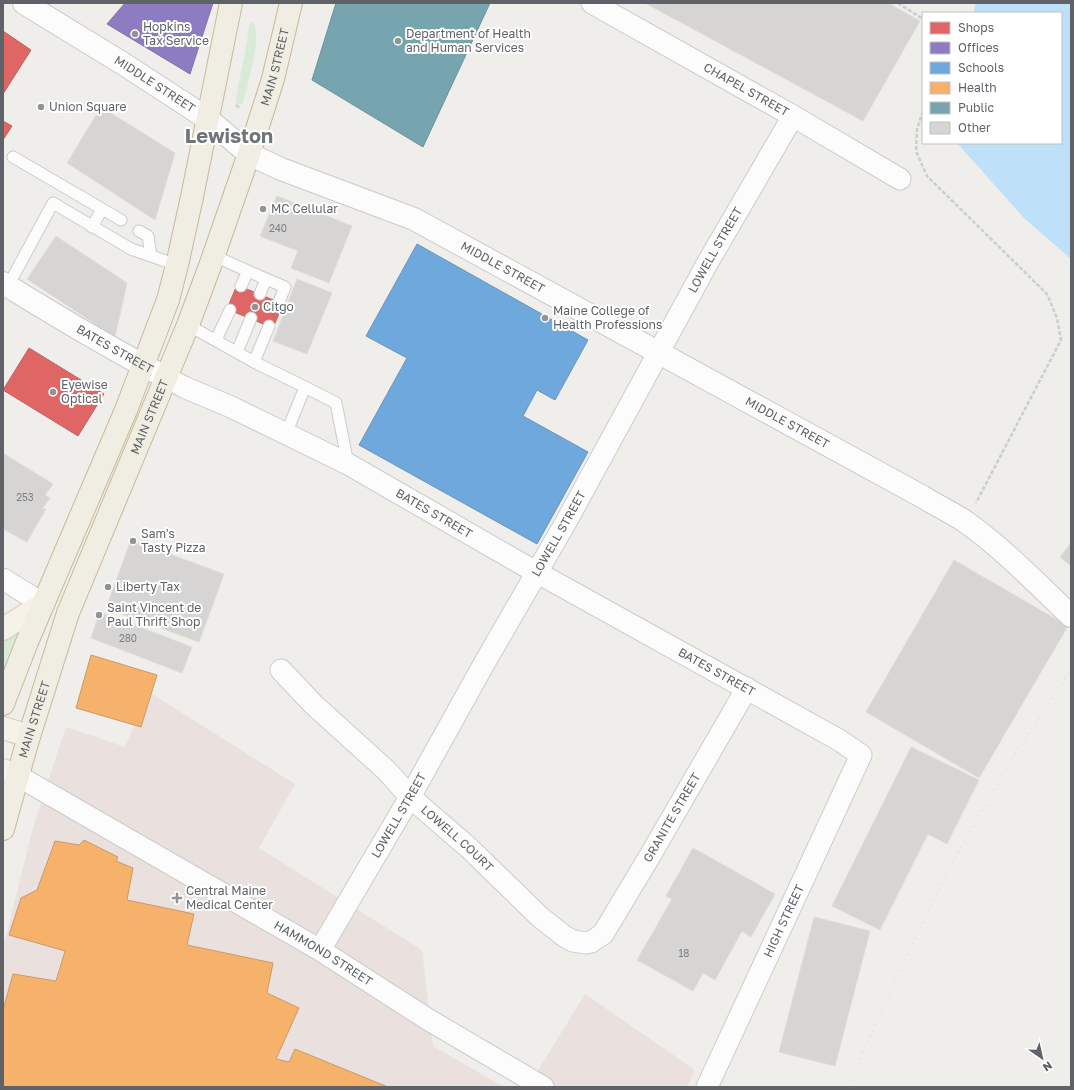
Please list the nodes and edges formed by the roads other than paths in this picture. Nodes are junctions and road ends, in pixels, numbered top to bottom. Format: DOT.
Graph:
graph roads {
  1 [pos="24,3"];
  2 [pos="231,3"];
  3 [pos="592,3"];
  4 [pos="287,6"];
  5 [pos="793,116"];
  6 [pos="208,120"];
  7 [pos="249,154"];
  8 [pos="13,157"];
  9 [pos="900,179"];
  10 [pos="102,209"];
  11 [pos="121,220"];
  12 [pos="92,227"];
  13 [pos="139,231"];
  14 [pos="151,256"];
  15 [pos="214,256"];
  16 [pos="177,265"];
  17 [pos="248,271"];
  18 [pos="266,279"];
  19 [pos="6,284"];
  20 [pos="240,286"];
  21 [pos="260,294"];
  22 [pos="279,302"];
  23 [pos="230,310"];
  24 [pos="251,318"];
  25 [pos="188,325"];
  26 [pos="270,326"];
  27 [pos="216,340"];
  28 [pos="237,352"];
  29 [pos="658,352"];
  30 [pos="254,362"];
  31 [pos="143,366"];
  32 [pos="165,378"];
  33 [pos="305,387"];
  34 [pos="286,434"];
  35 [pos="348,464"];
  36 [pos="538,572"];
  37 [pos="3,579"];
  38 [pos="43,604"];
  39 [pos="1071,616"];
  40 [pos="3,629"];
  41 [pos="281,670"];
  42 [pos="747,688"];
  43 [pos="3,704"];
  44 [pos="3,728"];
  45 [pos="29,736"];
  46 [pos="861,755"];
  47 [pos="10,773"];
  48 [pos="410,797"];
  49 [pos="3,829"];
  50 [pos="591,942"];
  51 [pos="320,950"];
  52 [pos="542,1087"];
  53 [pos="707,1087"];
  1 -- 6 [label="street, MIDDLE STREET"];
  2 -- 6 [label="highway, MAIN STREET"];
  3 -- 5 [label="street, CHAPEL STREET"];
  4 -- 7 [label="highway, MAIN STREET"];
  5 -- 9 [label="street, CHAPEL STREET"];
  5 -- 29 [label="street, LOWELL STREET"];
  6 -- 7 [label="street, MIDDLE STREET"];
  6 -- 16 [label="highway, MAIN STREET"];
  7 -- 15 [label="highway, MAIN STREET"];
  7 -- 29 [label="street, MIDDLE STREET"];
  8 -- 10 [label="lane"];
  10 -- 11 [label="lane"];
  10 -- 12 [label="lane"];
  12 -- 14 [label="lane"];
  12 -- 19 [label="lane"];
  13 -- 14 [label="lane"];
  14 -- 16 [label="lane"];
  15 -- 17 [label="lane"];
  15 -- 25 [label="highway, MAIN STREET"];
  16 -- 31 [label="highway, MAIN STREET"];
  17 -- 18 [label="lane"];
  17 -- 20 [label="lane"];
  18 -- 21 [label="lane"];
  18 -- 22 [label="lane"];
  19 -- 31 [label="street, BATES STREET"];
  23 -- 27 [label="lane"];
  24 -- 28 [label="lane"];
  25 -- 27 [label="lane"];
  25 -- 32 [label="highway, MAIN STREET"];
  26 -- 30 [label="lane"];
  27 -- 28 [label="lane"];
  28 -- 30 [label="lane"];
  29 -- 36 [label="street, LOWELL STREET"];
  29 -- 39 [label="street, MIDDLE STREET"];
  30 -- 33 [label="lane"];
  31 -- 32 [label="street, BATES STREET"];
  31 -- 38 [label="highway, MAIN STREET"];
  32 -- 34 [label="street, BATES STREET"];
  32 -- 45 [label="highway, MAIN STREET"];
  33 -- 34 [label="lane"];
  33 -- 35 [label="lane"];
  34 -- 35 [label="street, BATES STREET"];
  35 -- 36 [label="street, BATES STREET"];
  36 -- 42 [label="street, BATES STREET"];
  36 -- 48 [label="street, LOWELL STREET"];
  37 -- 38 [label="street"];
  38 -- 40 [label="main road"];
  38 -- 43 [label="highway, MAIN STREET"];
  41 -- 48 [label="street, LOWELL COURT"];
  42 -- 46 [label="street, BATES STREET"];
  42 -- 50 [label="street, GRANITE STREET"];
  44 -- 45 [label="main road"];
  45 -- 47 [label="highway, MAIN STREET"];
  46 -- 53 [label="street, HIGH STREET"];
  47 -- 49 [label="highway, MAIN STREET"];
  47 -- 51 [label="street, HAMMOND STREET"];
  48 -- 50 [label="street, LOWELL COURT"];
  48 -- 51 [label="street, LOWELL STREET"];
  51 -- 52 [label="street, HAMMOND STREET"];
}
